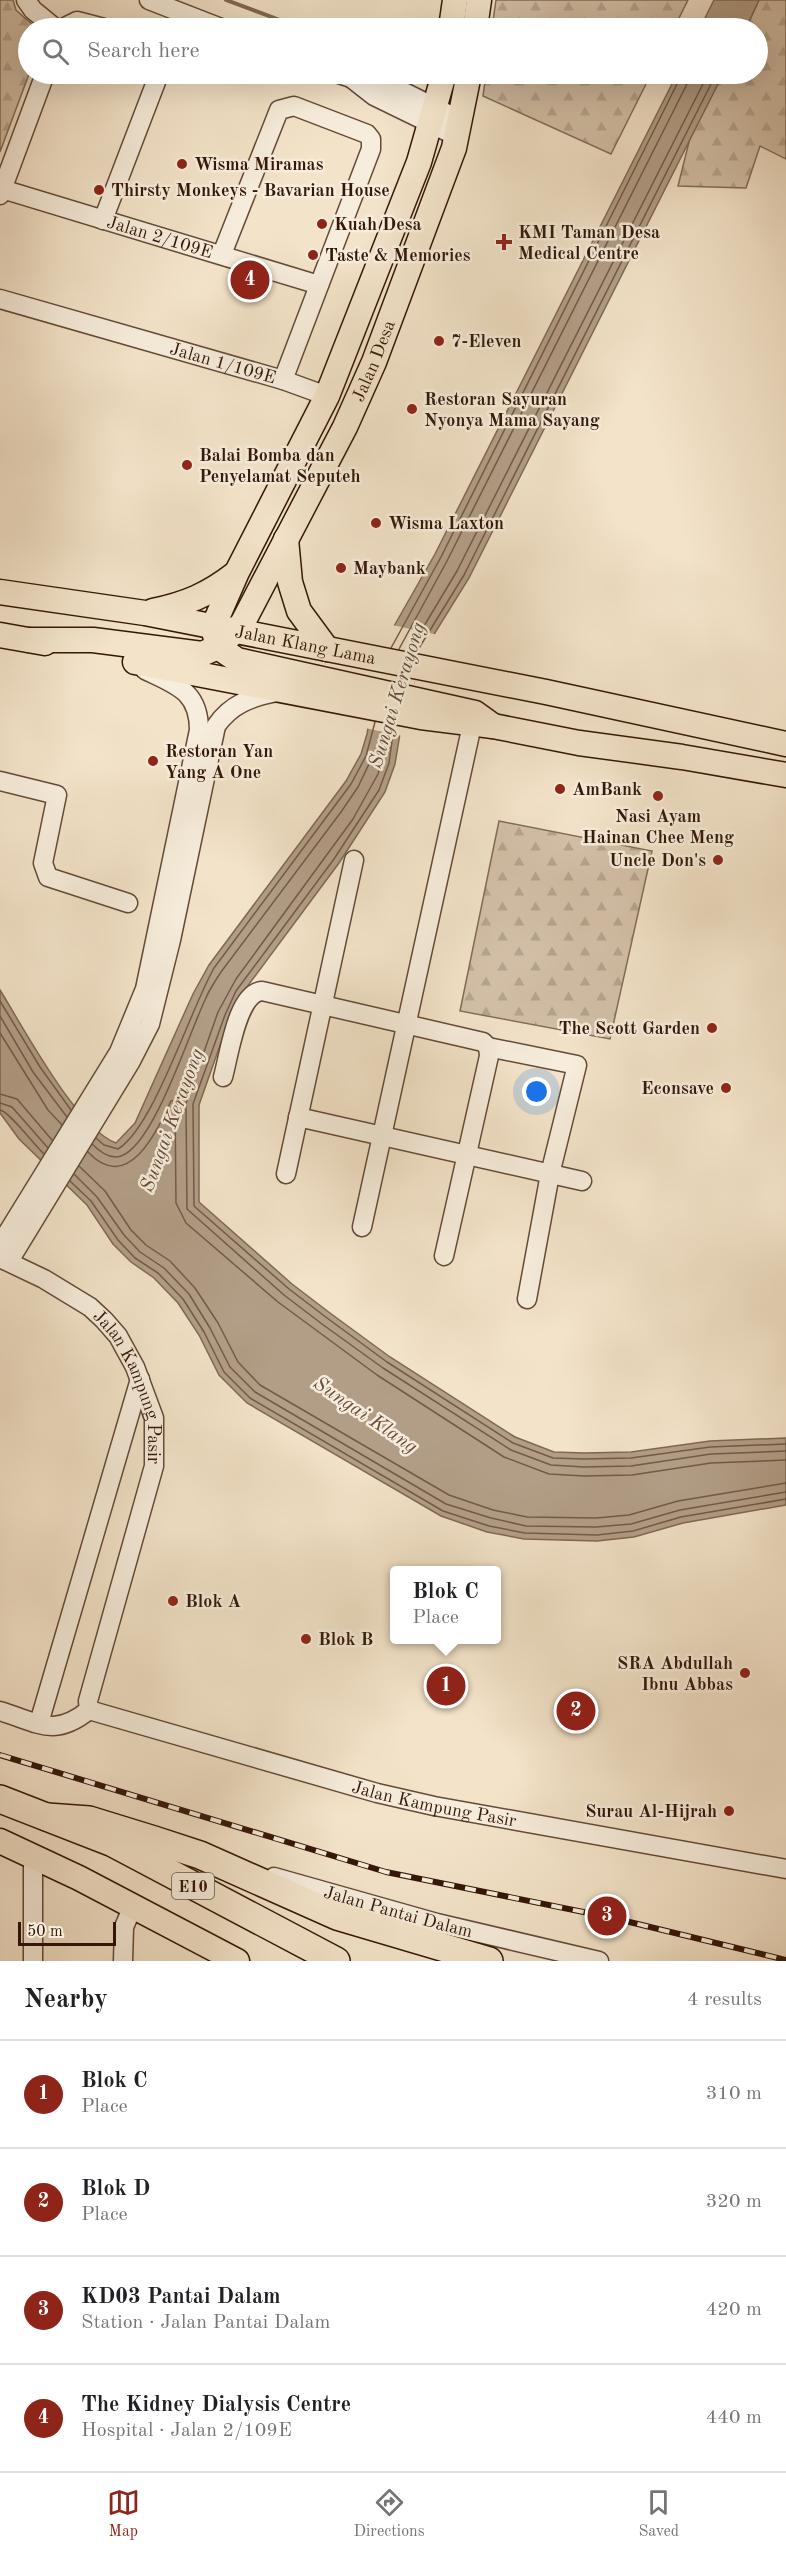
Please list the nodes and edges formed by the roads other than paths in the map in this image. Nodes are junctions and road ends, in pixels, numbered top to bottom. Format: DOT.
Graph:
graph roads {
  1 [pos="26,0"];
  2 [pos="455,0"];
  3 [pos="479,0"];
  4 [pos="154,1"];
  5 [pos="43,18"];
  6 [pos="174,18"];
  7 [pos="452,18"];
  8 [pos="476,18"];
  9 [pos="41,84"];
  10 [pos="155,84"];
  11 [pos="386,84"];
  12 [pos="442,84"];
  13 [pos="468,84"];
  14 [pos="434,115"];
  15 [pos="458,128"];
  16 [pos="1,192"];
  17 [pos="103,220"];
  18 [pos="222,255"];
  19 [pos="319,285"];
  20 [pos="0,299"];
  21 [pos="283,380"];
  22 [pos="327,396"];
  23 [pos="286,539"];
  24 [pos="237,572"];
  25 [pos="0,592"];
  26 [pos="24,595"];
  27 [pos="145,613"];
  28 [pos="0,635"];
  29 [pos="223,635"];
  30 [pos="30,640"];
  31 [pos="327,649"];
  32 [pos="185,653"];
  33 [pos="125,660"];
  34 [pos="281,691"];
  35 [pos="364,697"];
  36 [pos="482,726"];
  37 [pos="786,744"];
  38 [pos="786,775"];
  39 [pos="0,782"];
  40 [pos="354,860"];
  41 [pos="128,903"];
  42 [pos="323,1006"];
  43 [pos="406,1024"];
  44 [pos="488,1047"];
  45 [pos="125,1056"];
  46 [pos="223,1077"];
  47 [pos="298,1117"];
  48 [pos="382,1136"];
  49 [pos="467,1155"];
  50 [pos="286,1174"];
  51 [pos="550,1174"];
  52 [pos="582,1181"];
  53 [pos="26,1218"];
  54 [pos="362,1227"];
  55 [pos="0,1245"];
  56 [pos="444,1256"];
  57 [pos="5,1260"];
  58 [pos="527,1299"];
  59 [pos="140,1379"];
  60 [pos="89,1710"];
  61 [pos="0,1711"];
  62 [pos="39,1723"];
  63 [pos="0,1799"];
  64 [pos="0,1817"];
  65 [pos="47,1817"];
  66 [pos="0,1842"];
  67 [pos="33,1855"];
  68 [pos="200,1855"];
  69 [pos="786,1869"];
  70 [pos="133,1906"];
  71 [pos="33,1961"];
  72 [pos="123,1961"];
  73 [pos="237,1961"];
  74 [pos="298,1961"];
  75 [pos="336,1961"];
  76 [pos="489,1961"];
  77 [pos="599,1961"];
  1 -- 5 [label="street"];
  2 -- 7 [label="main road"];
  3 -- 8 [label="main road"];
  4 -- 6 [label="street"];
  9 -- 16 [label="street"];
  10 -- 17 [label="street"];
  11 -- 14 [label="street"];
  12 -- 14 [label="main road, Jalan Desa"];
  13 -- 15 [label="main road, Jalan Desa"];
  14 -- 15 [label="street"];
  14 -- 22 [label="main road, Jalan Desa"];
  15 -- 23 [label="main road, Jalan Desa"];
  16 -- 17 [label="street, Jalan 2/109E"];
  17 -- 18 [label="street, Jalan 2/109E"];
  18 -- 19 [label="street, Jalan 2/109E"];
  18 -- 19 [label="street, Jalan 1/109E"];
  19 -- 21 [label="street, Jalan 1/109E"];
  20 -- 21 [label="street, Jalan 1/109E"];
  21 -- 22 [label="street"];
  22 -- 24 [label="main road, Jalan Desa"];
  23 -- 29 [label="main road, Jalan Desa"];
  23 -- 31 [label="main road"];
  24 -- 27 [label="main road"];
  24 -- 29 [label="main road, Jalan Desa"];
  25 -- 26 [label="main road, Jalan Klang Lama"];
  26 -- 27 [label="main road, Jalan Klang Lama"];
  26 -- 32 [label="main road"];
  27 -- 29 [label="main road, Jalan Klang Lama"];
  28 -- 30 [label="main road"];
  29 -- 31 [label="main road, Jalan Klang Lama"];
  29 -- 32 [label="main road"];
  29 -- 35 [label="main road"];
  30 -- 32 [label="main road"];
  30 -- 33 [label="main road"];
  31 -- 37 [label="main road, Jalan Klang Lama"];
  33 -- 34 [label="main road"];
  33 -- 45 [label="street"];
  34 -- 35 [label="main road"];
  34 -- 45 [label="street"];
  35 -- 36 [label="main road"];
  36 -- 38 [label="main road"];
  36 -- 43 [label="street"];
  39 -- 41 [label="street"];
  40 -- 42 [label="street"];
  42 -- 43 [label="street"];
  42 -- 46 [label="street"];
  42 -- 47 [label="street"];
  43 -- 44 [label="street"];
  43 -- 48 [label="street"];
  44 -- 49 [label="street"];
  44 -- 51 [label="street"];
  45 -- 53 [label="street"];
  47 -- 48 [label="street"];
  47 -- 50 [label="street"];
  48 -- 49 [label="street"];
  48 -- 54 [label="street"];
  49 -- 51 [label="street"];
  49 -- 56 [label="street"];
  51 -- 52 [label="street"];
  51 -- 58 [label="street"];
  53 -- 55 [label="street"];
  53 -- 57 [label="street"];
  57 -- 59 [label="street, Jalan Kampung Pasir"];
  59 -- 60 [label="street, Jalan Kampung Pasir"];
  59 -- 62 [label="street"];
  60 -- 62 [label="street"];
  60 -- 69 [label="street, Jalan Kampung Pasir"];
  61 -- 62 [label="street"];
  63 -- 65 [label="highway, E10"];
  64 -- 74 [label="highway, E10"];
  65 -- 68 [label="highway"];
  65 -- 75 [label="highway, E10"];
  66 -- 67 [label="main road"];
  67 -- 70 [label="main road"];
  67 -- 71 [label="street"];
  68 -- 76 [label="highway"];
  68 -- 77 [label="street, Jalan Pantai Dalam"];
  70 -- 72 [label="street"];
  70 -- 73 [label="main road"];
}
